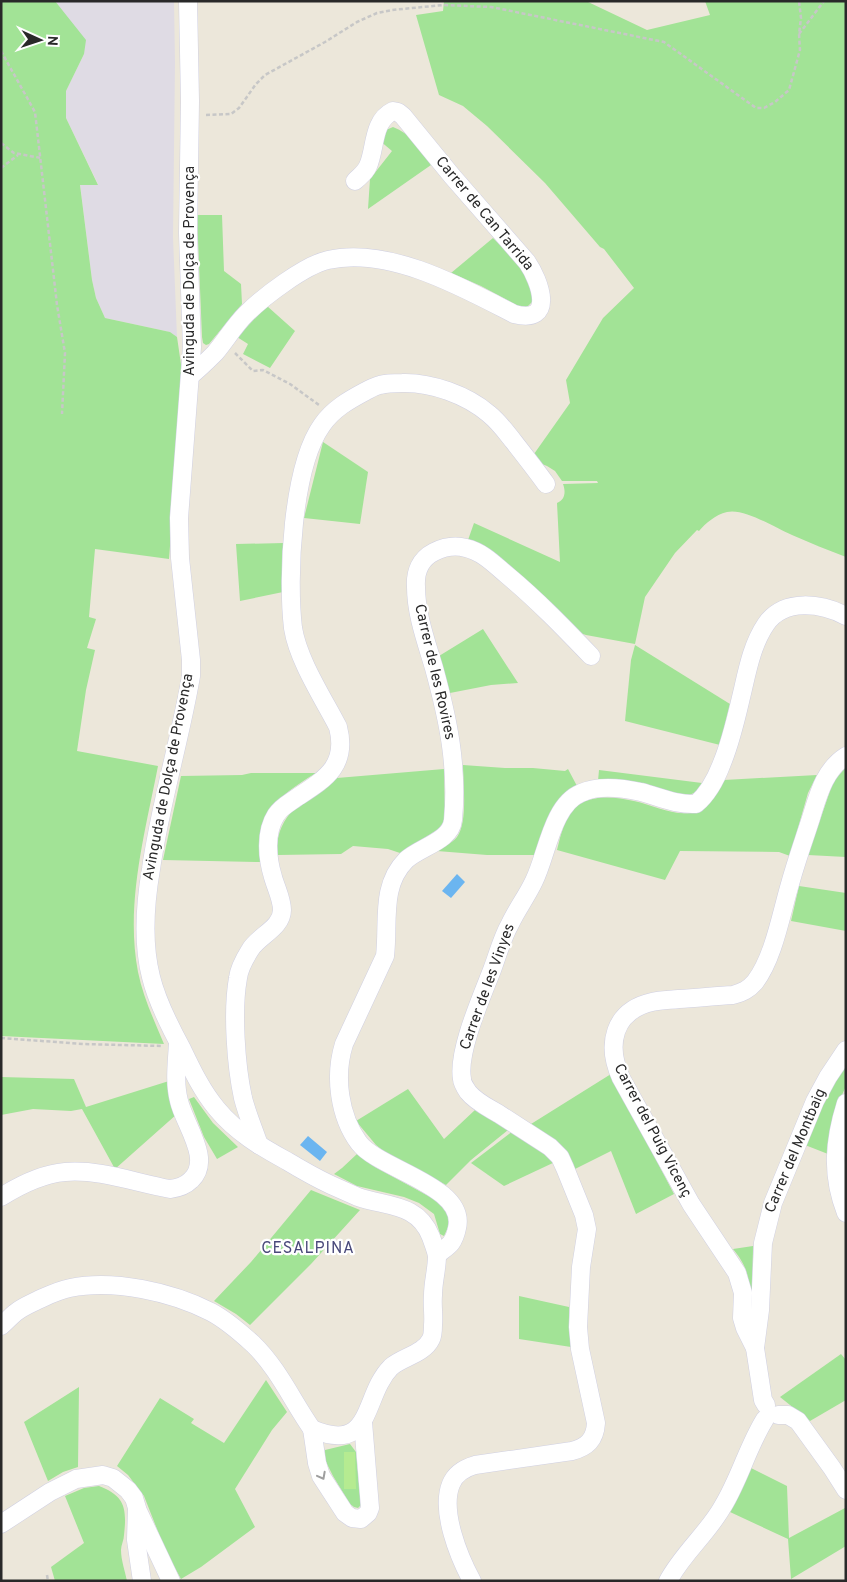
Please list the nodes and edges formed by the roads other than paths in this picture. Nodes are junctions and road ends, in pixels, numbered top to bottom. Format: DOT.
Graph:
graph roads {
  1 [pos="188,1"];
  2 [pos="355,181"];
  3 [pos="190,376"];
  4 [pos="546,484"];
  5 [pos="846,616"];
  6 [pos="591,656"];
  7 [pos="846,756"];
  8 [pos="178,1043"];
  9 [pos="846,1050"];
  10 [pos="846,1103"];
  11 [pos="259,1145"];
  12 [pos="1,1197"];
  13 [pos="846,1213"];
  14 [pos="437,1255"];
  15 [pos="1,1326"];
  16 [pos="755,1348"];
  17 [pos="770,1413"];
  18 [pos="363,1422"];
  19 [pos="312,1429"];
  20 [pos="846,1490"];
  21 [pos="137,1508"];
  22 [pos="1,1524"];
  23 [pos="142,1581"];
  24 [pos="171,1581"];
  25 [pos="472,1581"];
  26 [pos="668,1581"];
  1 -- 3 [label="street, Avinguda de Dolça de Provença"];
  2 -- 3 [label="street, Carrer de Can Tarrida"];
  3 -- 8 [label="street, Avinguda de Dolça de Provença"];
  4 -- 11 [label="street"];
  5 -- 25 [label="street, Carrer de les Vinyes"];
  6 -- 14 [label="street, Carrer de les Rovires"];
  7 -- 16 [label="street, Carrer del Puig Vicenç"];
  8 -- 11 [label="street, Avinguda de Dolça de Provença"];
  8 -- 12 [label="street"];
  9 -- 16 [label="street, Carrer del Montbaig"];
  10 -- 13 [label="street, Carrer del Montbaig"];
  11 -- 14 [label="street, Avinguda de Dolça de Provença"];
  14 -- 18 [label="street, Avinguda de Dolça de Provença"];
  15 -- 19 [label="street"];
  16 -- 17 [label="street, Carrer del Puig Vicenç"];
  17 -- 20 [label="street"];
  17 -- 26 [label="street"];
  18 -- 19 [label="street"];
  19 -- 18 [label="street, one-way"];
  21 -- 22 [label="street"];
  21 -- 23 [label="street"];
  21 -- 24 [label="street"];
}
